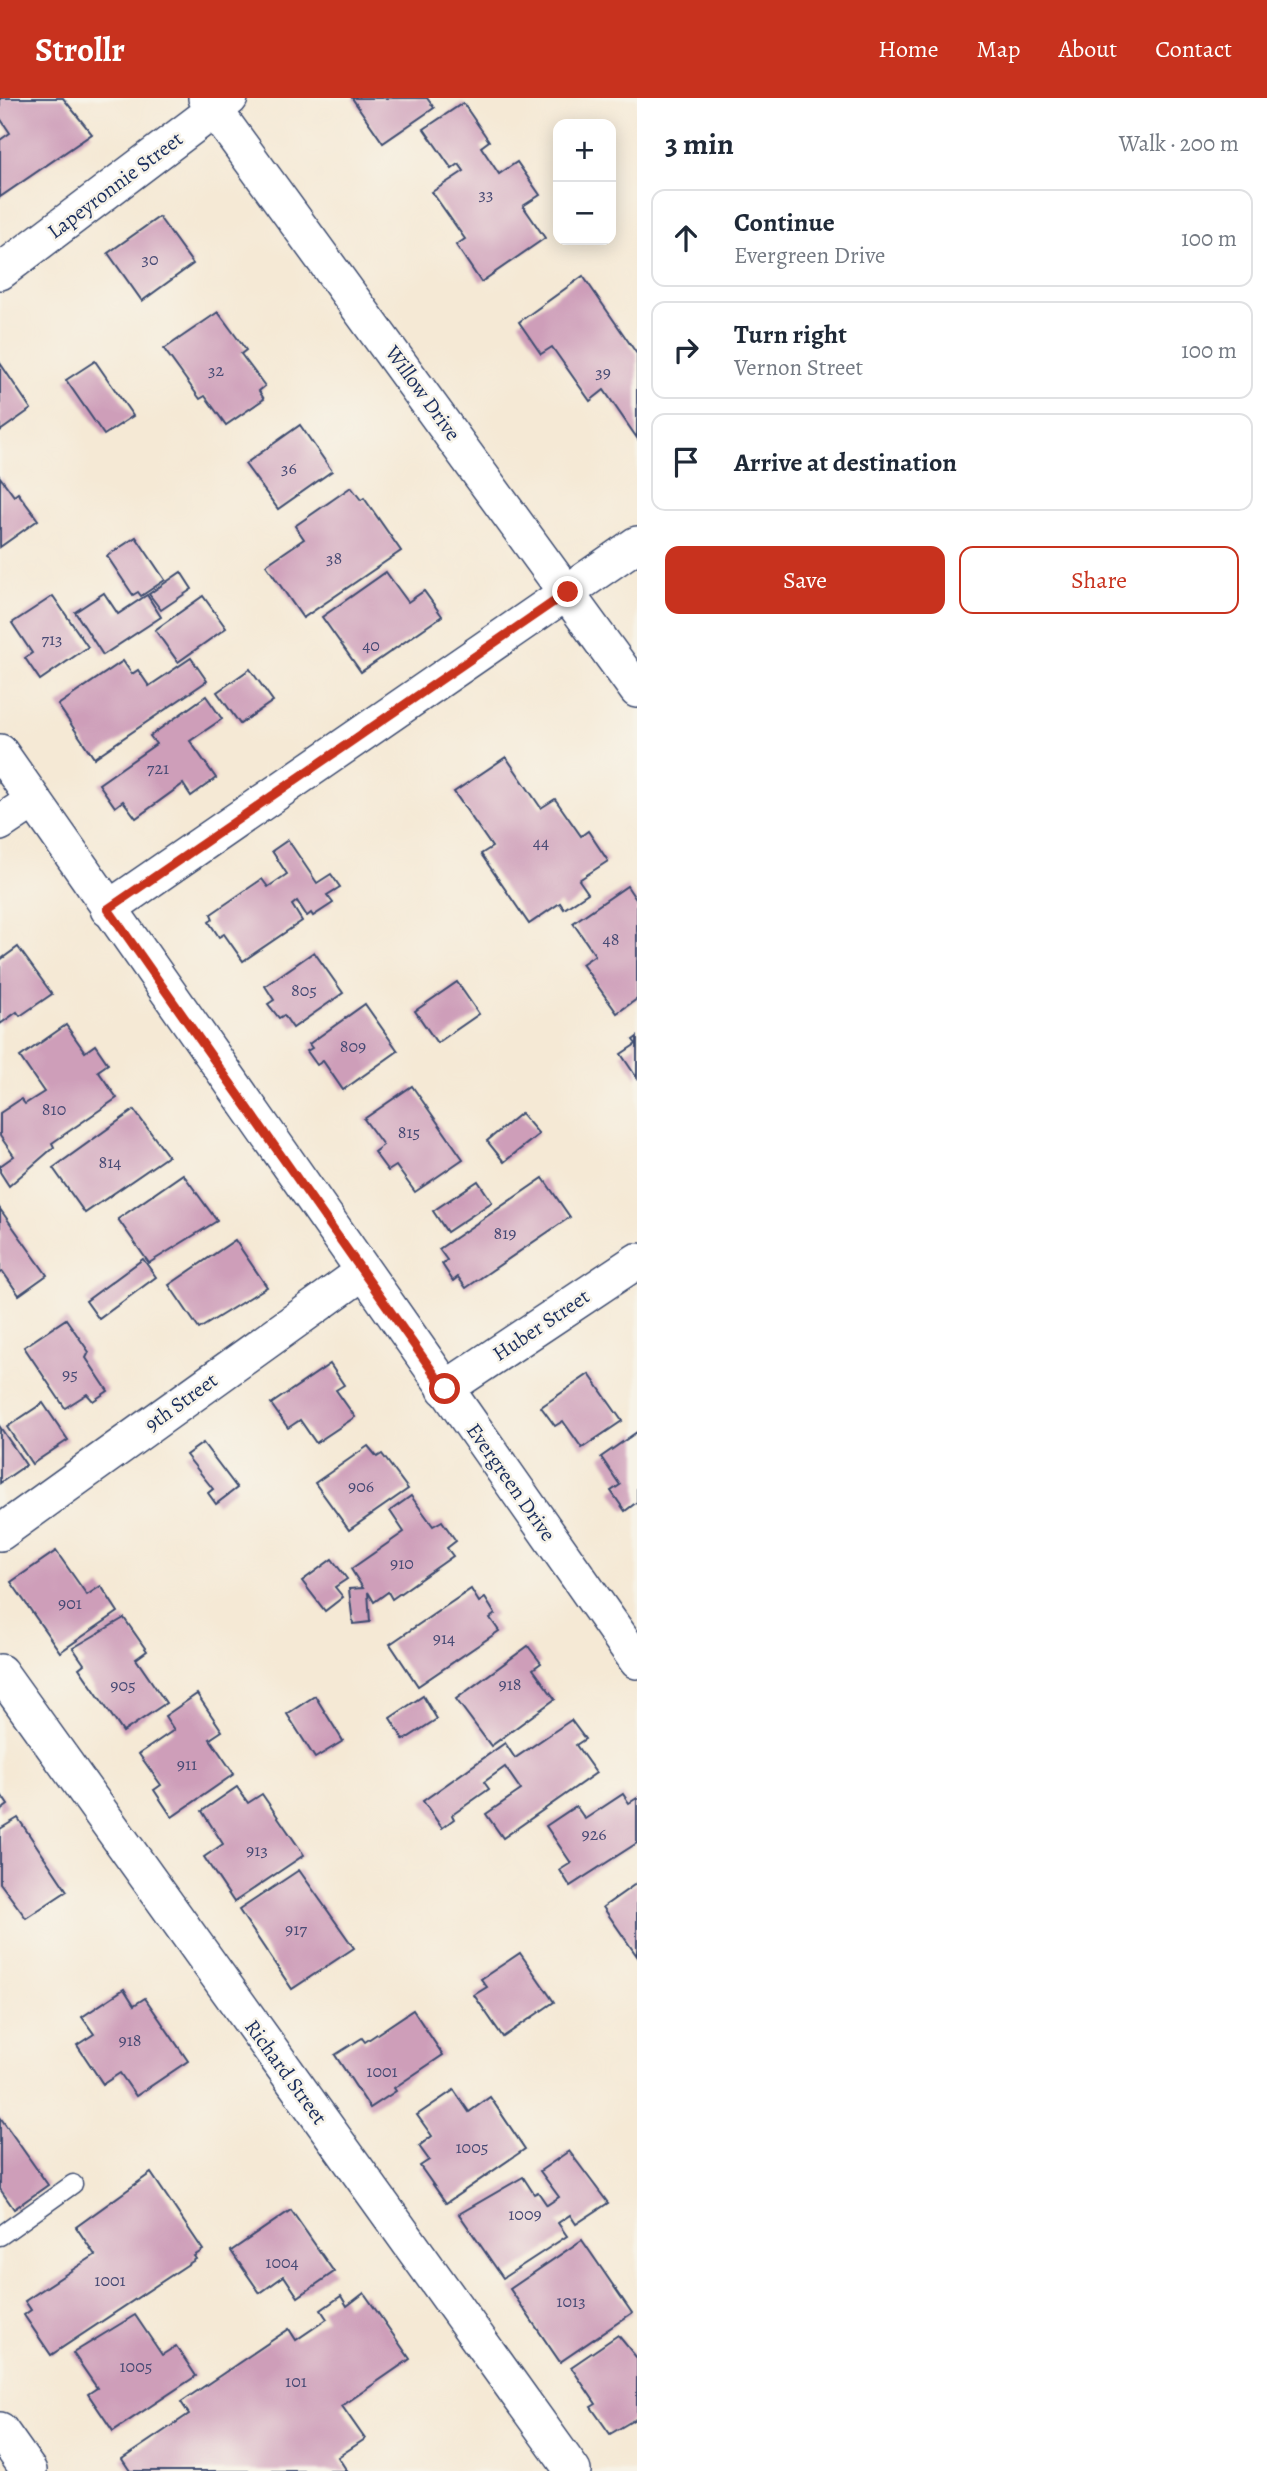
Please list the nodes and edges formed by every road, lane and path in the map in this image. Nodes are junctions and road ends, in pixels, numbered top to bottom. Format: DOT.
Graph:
graph roads {
  1 [pos="217,102"];
  2 [pos="0,272"];
  3 [pos="637,544"];
  4 [pos="568,592"];
  5 [pos="637,690"];
  6 [pos="0,752"];
  7 [pos="33,800"];
  8 [pos="0,823"];
  9 [pos="108,909"];
  10 [pos="637,1261"];
  11 [pos="363,1272"];
  12 [pos="445,1389"];
  13 [pos="0,1533"];
  14 [pos="637,1661"];
  15 [pos="0,1672"];
  16 [pos="73,2184"];
  17 [pos="0,2236"];
  18 [pos="0,2430"];
  19 [pos="29,2471"];
  20 [pos="573,2471"];
  1 -- 2 [label="street, Lapeyronnie Street"];
  1 -- 4 [label="street, Willow Drive"];
  3 -- 4 [label="street"];
  4 -- 5 [label="street, Willow Drive"];
  4 -- 9 [label="street"];
  6 -- 7 [label="street, Evergreen Drive"];
  7 -- 8 [label="street"];
  7 -- 9 [label="street, Evergreen Drive"];
  9 -- 11 [label="street, Evergreen Drive"];
  10 -- 12 [label="street, Huber Street"];
  11 -- 12 [label="street, Evergreen Drive"];
  11 -- 13 [label="street, 9th Street"];
  12 -- 14 [label="street, Evergreen Drive"];
  15 -- 20 [label="street, Richard Street"];
  16 -- 17 [label="lane"];
  18 -- 19 [label="street"];
}
